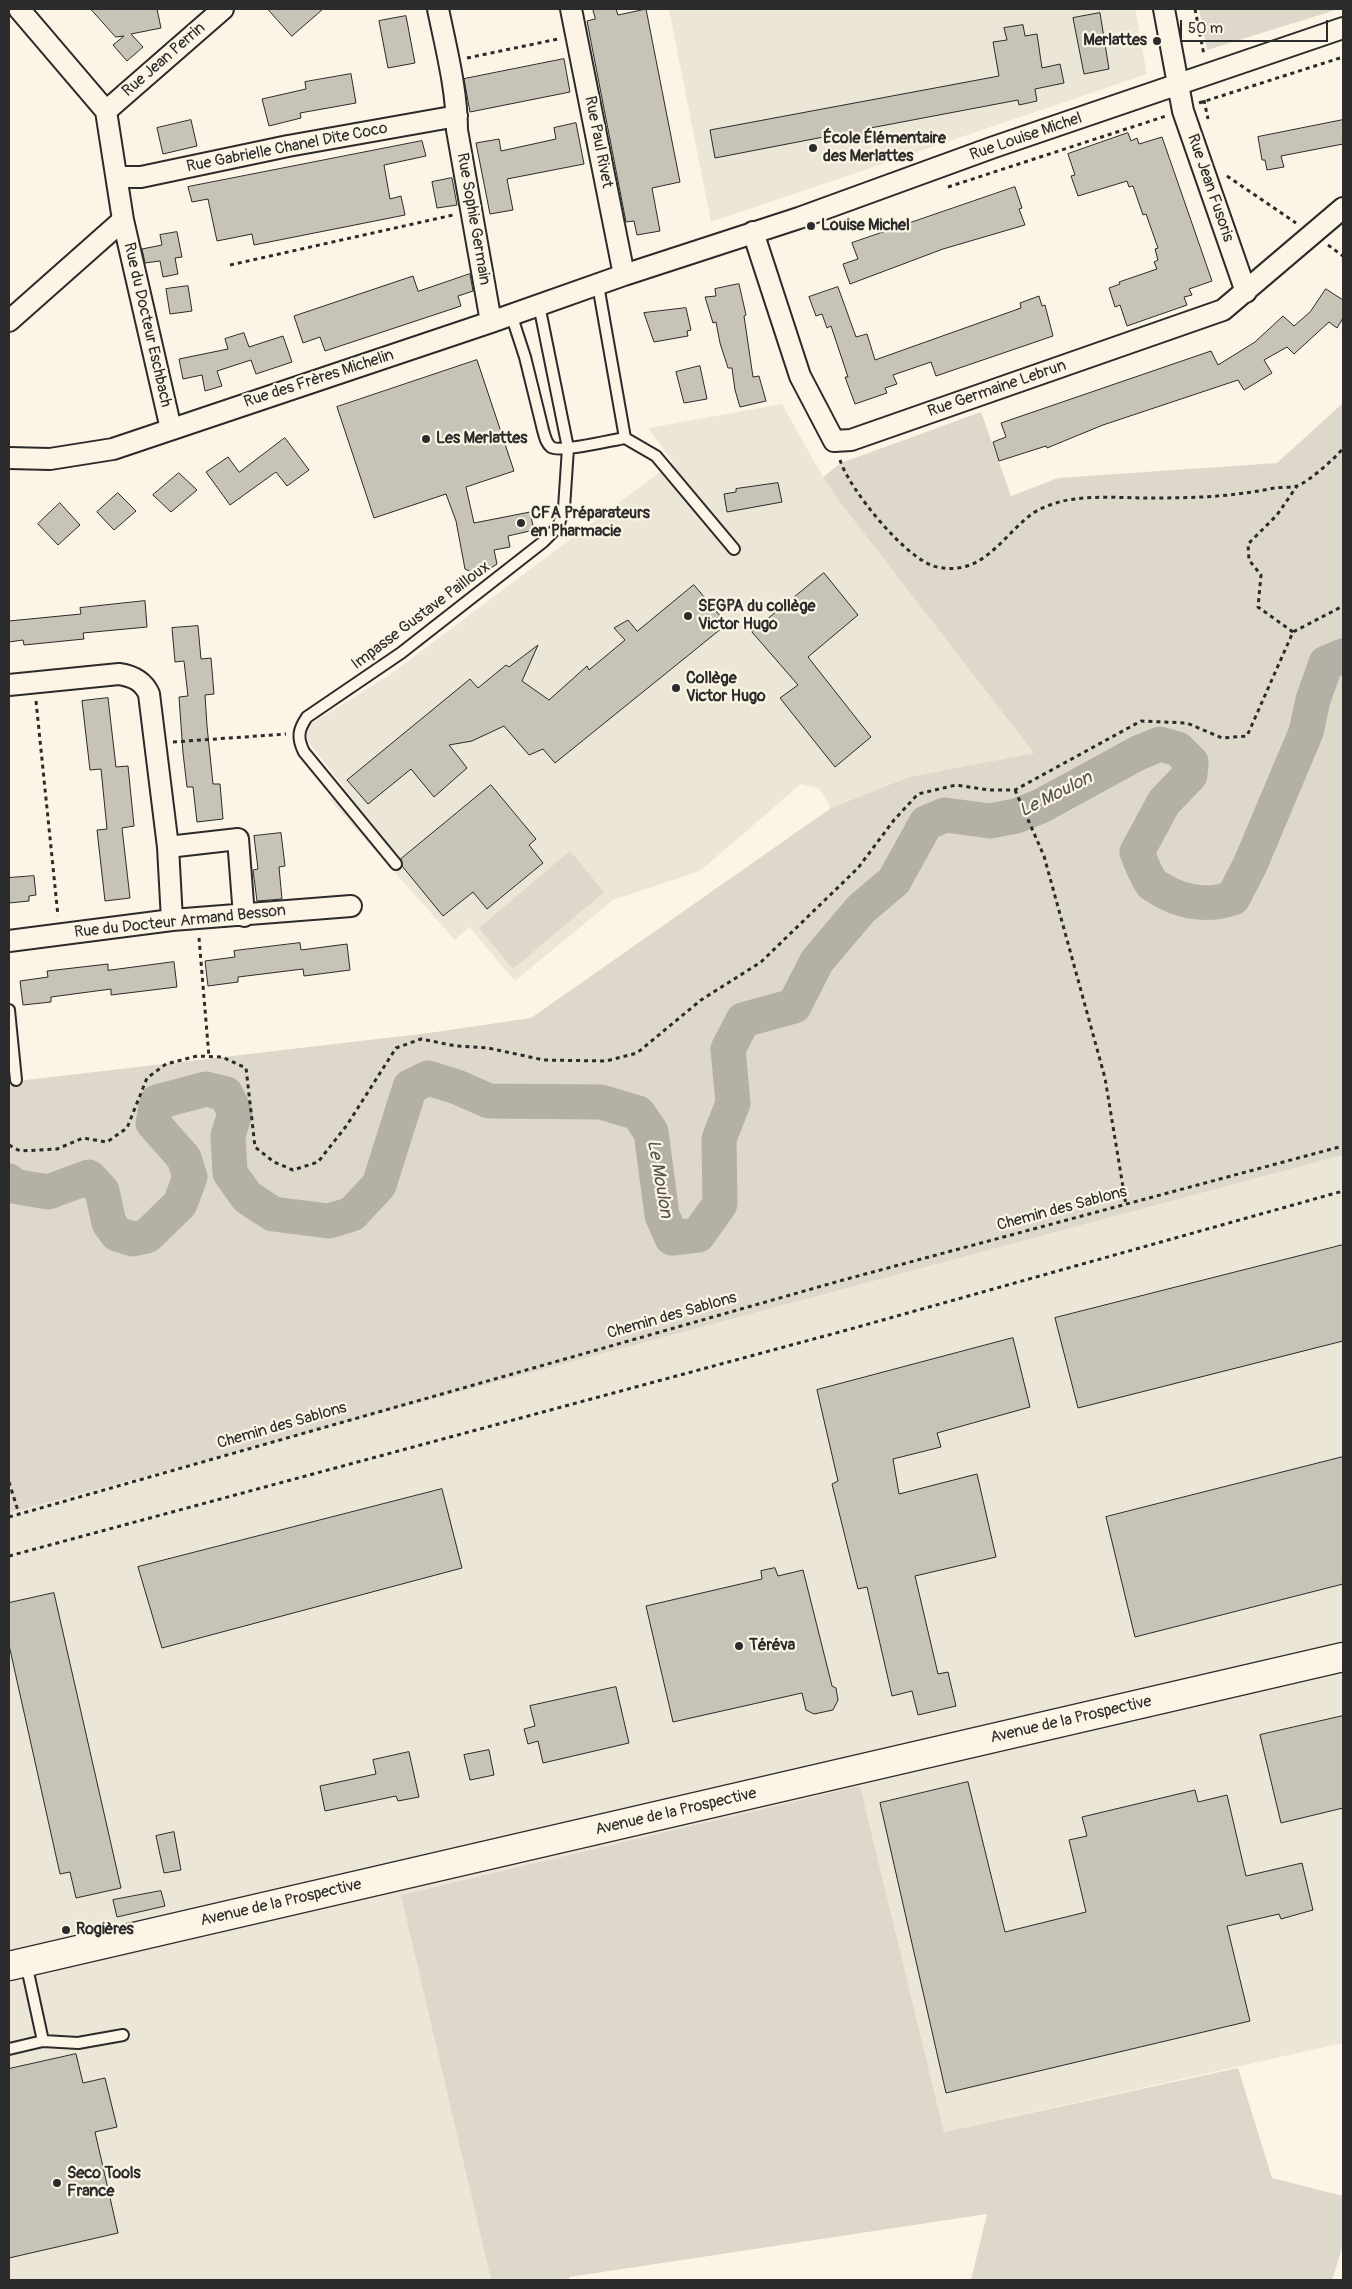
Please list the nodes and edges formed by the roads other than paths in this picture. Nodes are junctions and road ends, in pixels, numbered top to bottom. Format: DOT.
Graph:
graph roads {
  1 [pos="223,9"];
  2 [pos="438,9"];
  3 [pos="571,9"];
  4 [pos="1164,9"];
  5 [pos="26,11"];
  6 [pos="1343,28"];
  7 [pos="1178,84"];
  8 [pos="106,111"];
  9 [pos="457,116"];
  10 [pos="117,177"];
  11 [pos="1343,208"];
  12 [pos="123,220"];
  13 [pos="753,232"];
  14 [pos="624,274"];
  15 [pos="598,285"];
  16 [pos="1246,292"];
  17 [pos="539,305"];
  18 [pos="511,314"];
  19 [pos="9,320"];
  20 [pos="491,322"];
  21 [pos="171,429"];
  22 [pos="625,438"];
  23 [pos="568,448"];
  24 [pos="9,458"];
  25 [pos="734,549"];
  26 [pos="9,686"];
  27 [pos="168,847"];
  28 [pos="396,864"];
  29 [pos="351,906"];
  30 [pos="244,916"];
  31 [pos="172,920"];
  32 [pos="9,941"];
  33 [pos="9,1010"];
  34 [pos="16,1080"];
  35 [pos="1343,1657"];
  36 [pos="17,1964"];
  37 [pos="123,2035"];
  38 [pos="43,2041"];
  39 [pos="9,2048"];
  1 -- 8 [label="street, Rue Jean Perrin"];
  2 -- 9 [label="street, Rue Sophie Germain"];
  3 -- 14 [label="street, Rue Paul Rivet"];
  4 -- 7 [label="street, Rue Jean Fusoris"];
  5 -- 8 [label="street"];
  6 -- 7 [label="street, Rue Louise Michel"];
  7 -- 13 [label="street, Rue Louise Michel"];
  7 -- 16 [label="street, Rue Jean Fusoris"];
  8 -- 10 [label="street, Rue du Docteur Eschbach"];
  9 -- 10 [label="street, Rue Gabrielle Chanel Dite Coco"];
  9 -- 20 [label="street, Rue Sophie Germain"];
  10 -- 12 [label="street, Rue du Docteur Eschbach"];
  11 -- 16 [label="street, Rue Germaine Lebrun"];
  12 -- 19 [label="street, Rue du Docteur Eschbach"];
  12 -- 21 [label="street, Rue du Docteur Eschbach"];
  13 -- 14 [label="street, Rue Louise Michel"];
  13 -- 16 [label="street, Rue Germaine Lebrun"];
  14 -- 15 [label="street, Rue des Frères Michelin"];
  15 -- 17 [label="street, Rue des Frères Michelin"];
  15 -- 22 [label="lane"];
  17 -- 18 [label="street, Rue des Frères Michelin"];
  17 -- 23 [label="lane, Impasse Gustave Pailloux"];
  18 -- 20 [label="street, Rue des Frères Michelin"];
  18 -- 23 [label="lane"];
  20 -- 21 [label="street, Rue des Frères Michelin"];
  21 -- 24 [label="street, Rue des Frères Michelin"];
  22 -- 23 [label="lane"];
  22 -- 25 [label="lane"];
  23 -- 28 [label="lane, Impasse Gustave Pailloux"];
  26 -- 27 [label="street"];
  27 -- 30 [label="street"];
  27 -- 31 [label="street"];
  29 -- 30 [label="street, Rue du Docteur Armand Besson"];
  30 -- 31 [label="street, Rue du Docteur Armand Besson"];
  31 -- 32 [label="street, Rue du Docteur Armand Besson"];
  33 -- 34 [label="lane"];
  35 -- 36 [label="main road, Avenue de la Prospective"];
  36 -- 38 [label="lane"];
  37 -- 38 [label="lane"];
  38 -- 39 [label="lane"];
}
